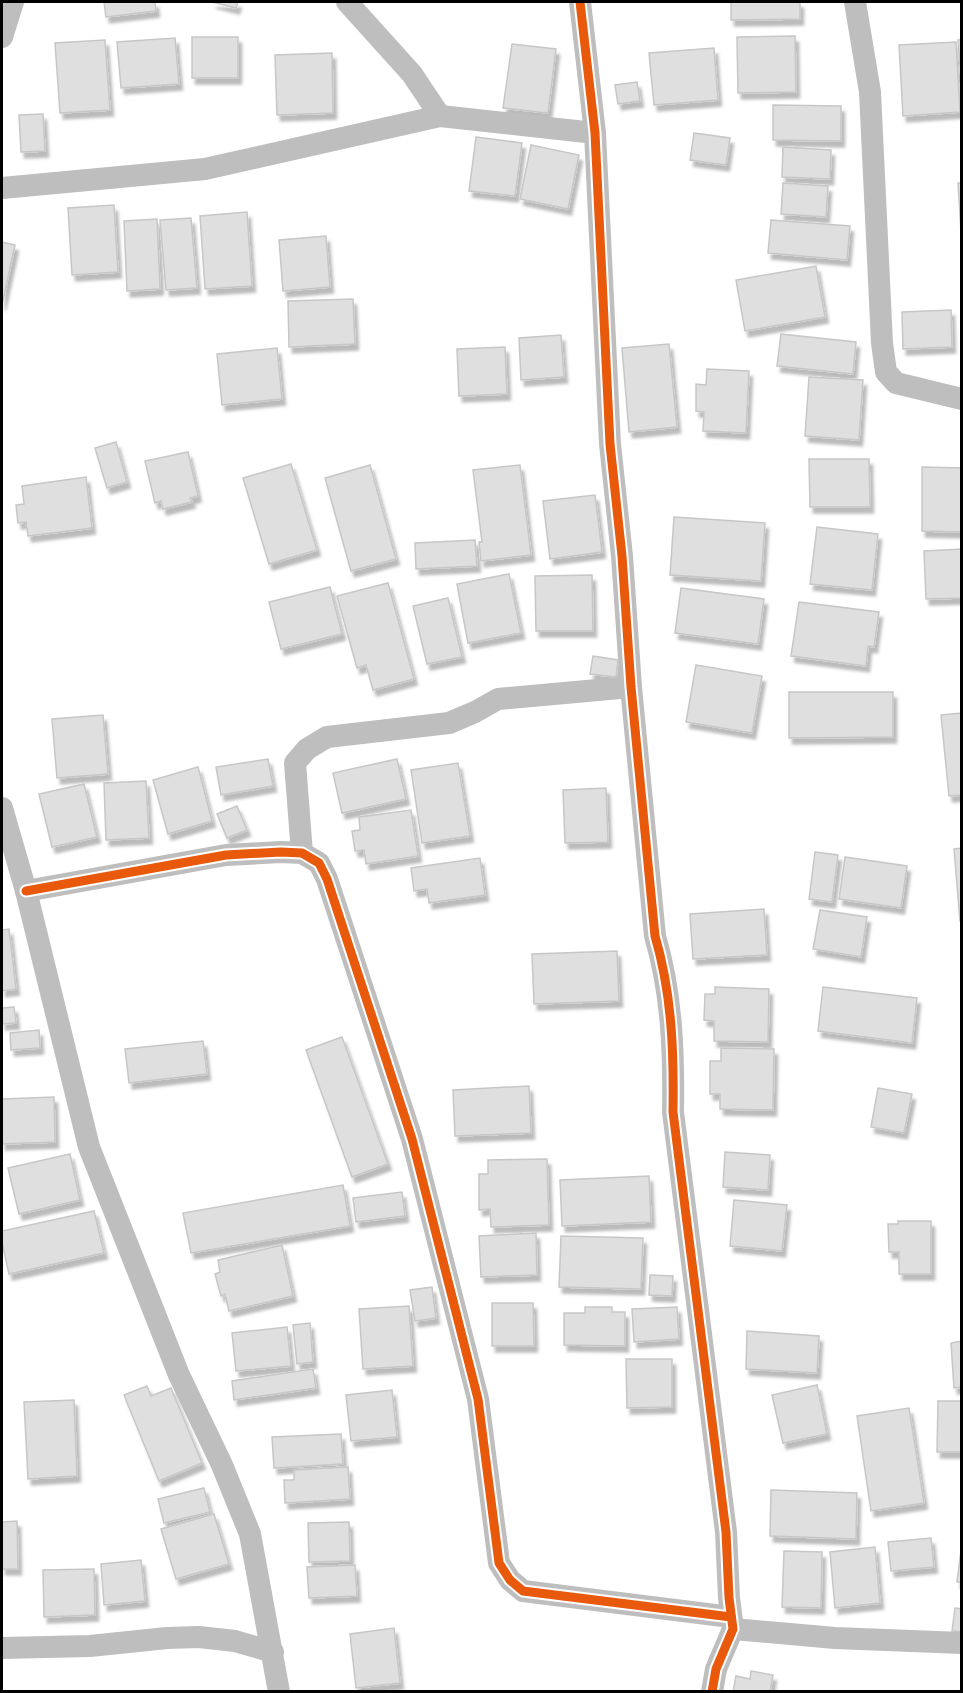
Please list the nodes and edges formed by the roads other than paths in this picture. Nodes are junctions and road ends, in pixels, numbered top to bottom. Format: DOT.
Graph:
graph roads {
  1 [pos="13,2"];
  2 [pos="347,2"];
  3 [pos="579,2"];
  4 [pos="855,2"];
  5 [pos="2,38"];
  6 [pos="440,116"];
  7 [pos="595,133"];
  8 [pos="2,188"];
  9 [pos="962,399"];
  10 [pos="631,687"];
  11 [pos="2,808"];
  12 [pos="302,853"];
  13 [pos="26,891"];
  14 [pos="732,1623"];
  15 [pos="962,1643"];
  16 [pos="2,1648"];
  17 [pos="273,1652"];
  18 [pos="279,1692"];
  19 [pos="712,1692"];
  1 -- 5 [label="street"];
  2 -- 6 [label="street"];
  3 -- 7 [label="street"];
  4 -- 9 [label="street"];
  6 -- 7 [label="street"];
  6 -- 8 [label="street"];
  7 -- 10 [label="street"];
  10 -- 12 [label="street"];
  10 -- 14 [label="street"];
  11 -- 13 [label="street"];
  12 -- 13 [label="street"];
  12 -- 14 [label="street"];
  13 -- 17 [label="street"];
  14 -- 15 [label="street"];
  14 -- 19 [label="street"];
  16 -- 17 [label="street"];
  17 -- 18 [label="street"];
}
